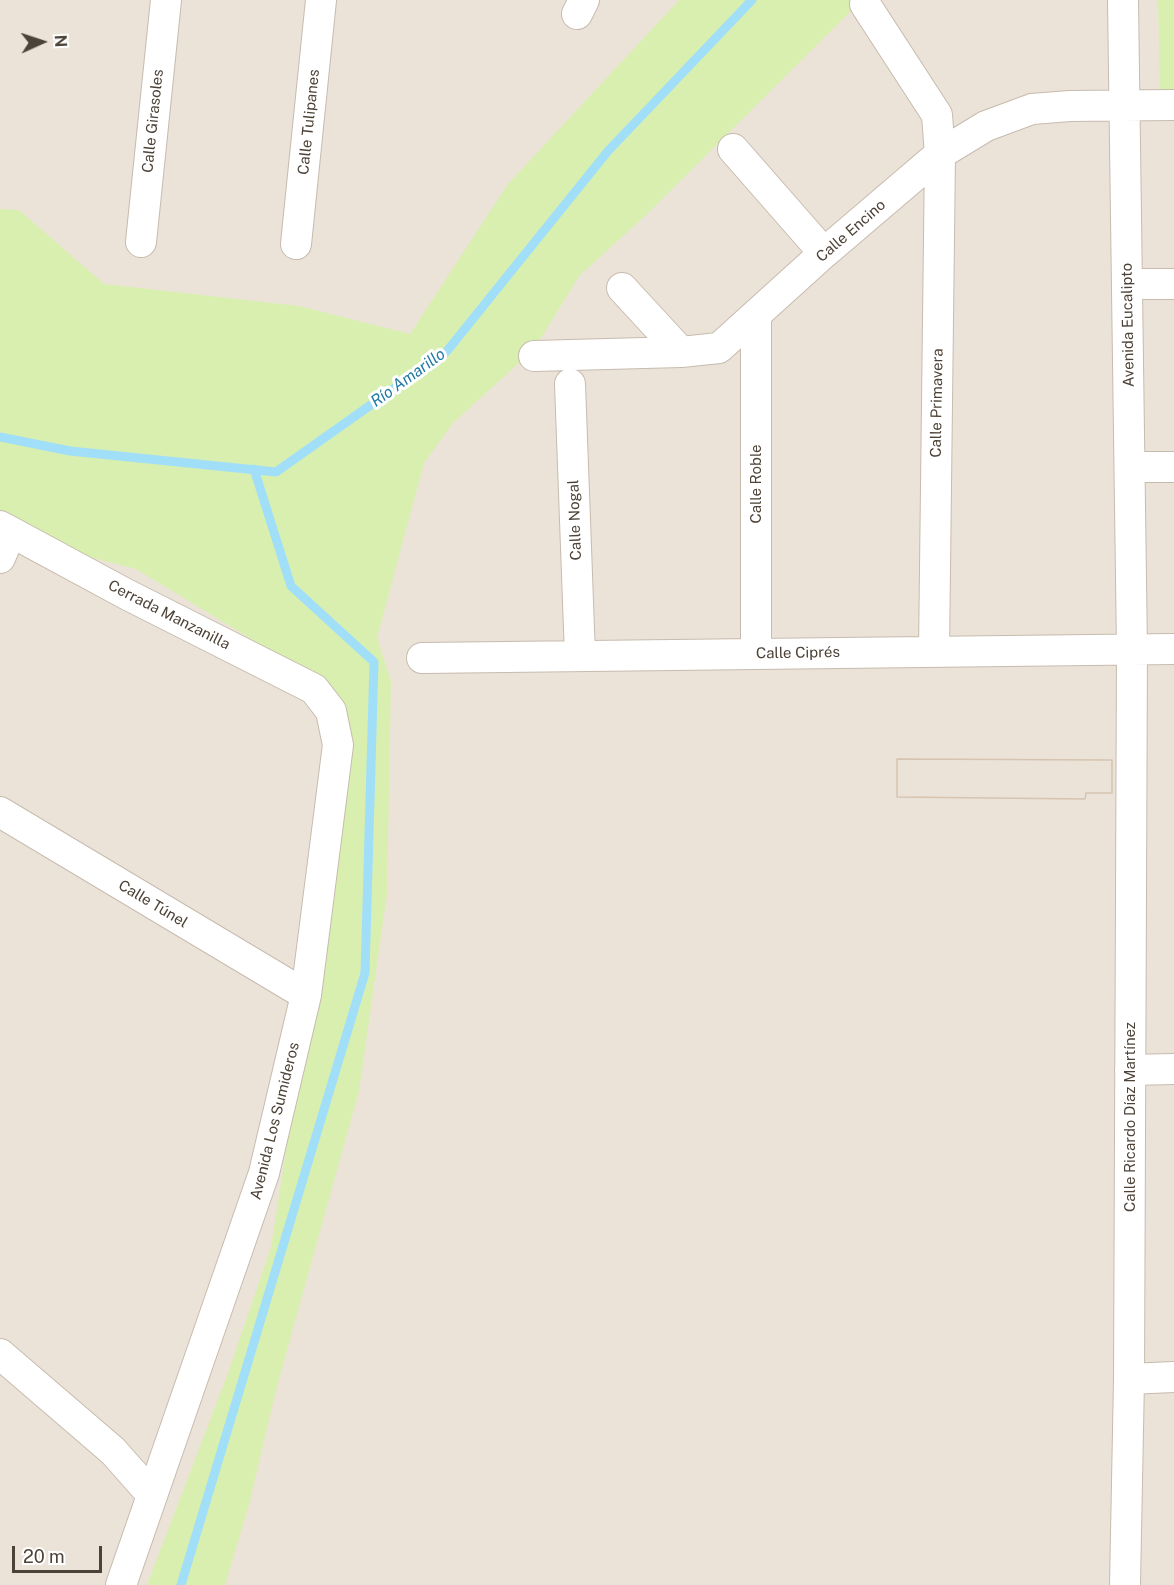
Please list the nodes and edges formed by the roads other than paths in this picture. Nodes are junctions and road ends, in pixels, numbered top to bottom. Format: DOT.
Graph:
graph roads {
  1 [pos="166,0"];
  2 [pos="321,0"];
  3 [pos="1123,0"];
  4 [pos="865,4"];
  5 [pos="1125,105"];
  6 [pos="1174,105"];
  7 [pos="733,149"];
  8 [pos="940,154"];
  9 [pos="141,242"];
  10 [pos="296,244"];
  11 [pos="825,254"];
  12 [pos="1127,284"];
  13 [pos="1174,284"];
  14 [pos="622,288"];
  15 [pos="756,315"];
  16 [pos="681,352"];
  17 [pos="534,356"];
  18 [pos="570,384"];
  19 [pos="1174,466"];
  20 [pos="1130,467"];
  21 [pos="4,539"];
  22 [pos="1174,649"];
  23 [pos="1132,650"];
  24 [pos="934,652"];
  25 [pos="756,654"];
  26 [pos="580,656"];
  27 [pos="422,658"];
  28 [pos="331,711"];
  29 [pos="0,812"];
  30 [pos="306,995"];
  31 [pos="1130,1070"];
  32 [pos="1174,1070"];
  33 [pos="0,1354"];
  34 [pos="1174,1377"];
  35 [pos="1129,1379"];
  36 [pos="152,1495"];
  37 [pos="121,1585"];
  38 [pos="1125,1585"];
  1 -- 9 [label="street, Calle Girasoles"];
  2 -- 10 [label="street, Calle Tulipanes"];
  3 -- 5 [label="street, Avenida Eucalipto"];
  4 -- 8 [label="street, Calle Primavera"];
  5 -- 6 [label="street, Calle Encino"];
  5 -- 8 [label="street, Calle Encino"];
  5 -- 12 [label="street, Avenida Eucalipto"];
  7 -- 11 [label="street"];
  8 -- 11 [label="street, Calle Encino"];
  8 -- 24 [label="street, Calle Primavera"];
  11 -- 15 [label="street, Calle Encino"];
  12 -- 13 [label="street"];
  12 -- 20 [label="street, Avenida Eucalipto"];
  14 -- 16 [label="street"];
  15 -- 16 [label="street, Calle Encino"];
  15 -- 25 [label="street, Calle Roble"];
  16 -- 17 [label="street, Calle Encino"];
  18 -- 26 [label="street, Calle Nogal"];
  19 -- 20 [label="street"];
  20 -- 23 [label="street, Avenida Eucalipto"];
  21 -- 28 [label="street, Cerrada Manzanilla"];
  22 -- 23 [label="street, Calle Ciprés"];
  23 -- 24 [label="street, Calle Ciprés"];
  23 -- 31 [label="street, Calle Ricardo Díaz Martínez"];
  24 -- 25 [label="street, Calle Ciprés"];
  25 -- 26 [label="street, Calle Ciprés"];
  26 -- 27 [label="street, Calle Ciprés"];
  28 -- 30 [label="street, Avenida Los Sumideros"];
  29 -- 30 [label="street, Calle Túnel"];
  30 -- 36 [label="street, Avenida Los Sumideros"];
  31 -- 32 [label="street"];
  31 -- 35 [label="street, Calle Ricardo Díaz Martínez"];
  33 -- 36 [label="street"];
  34 -- 35 [label="street"];
  35 -- 38 [label="street, Calle Ricardo Díaz Martínez"];
  36 -- 37 [label="street, Avenida Los Sumideros"];
}
